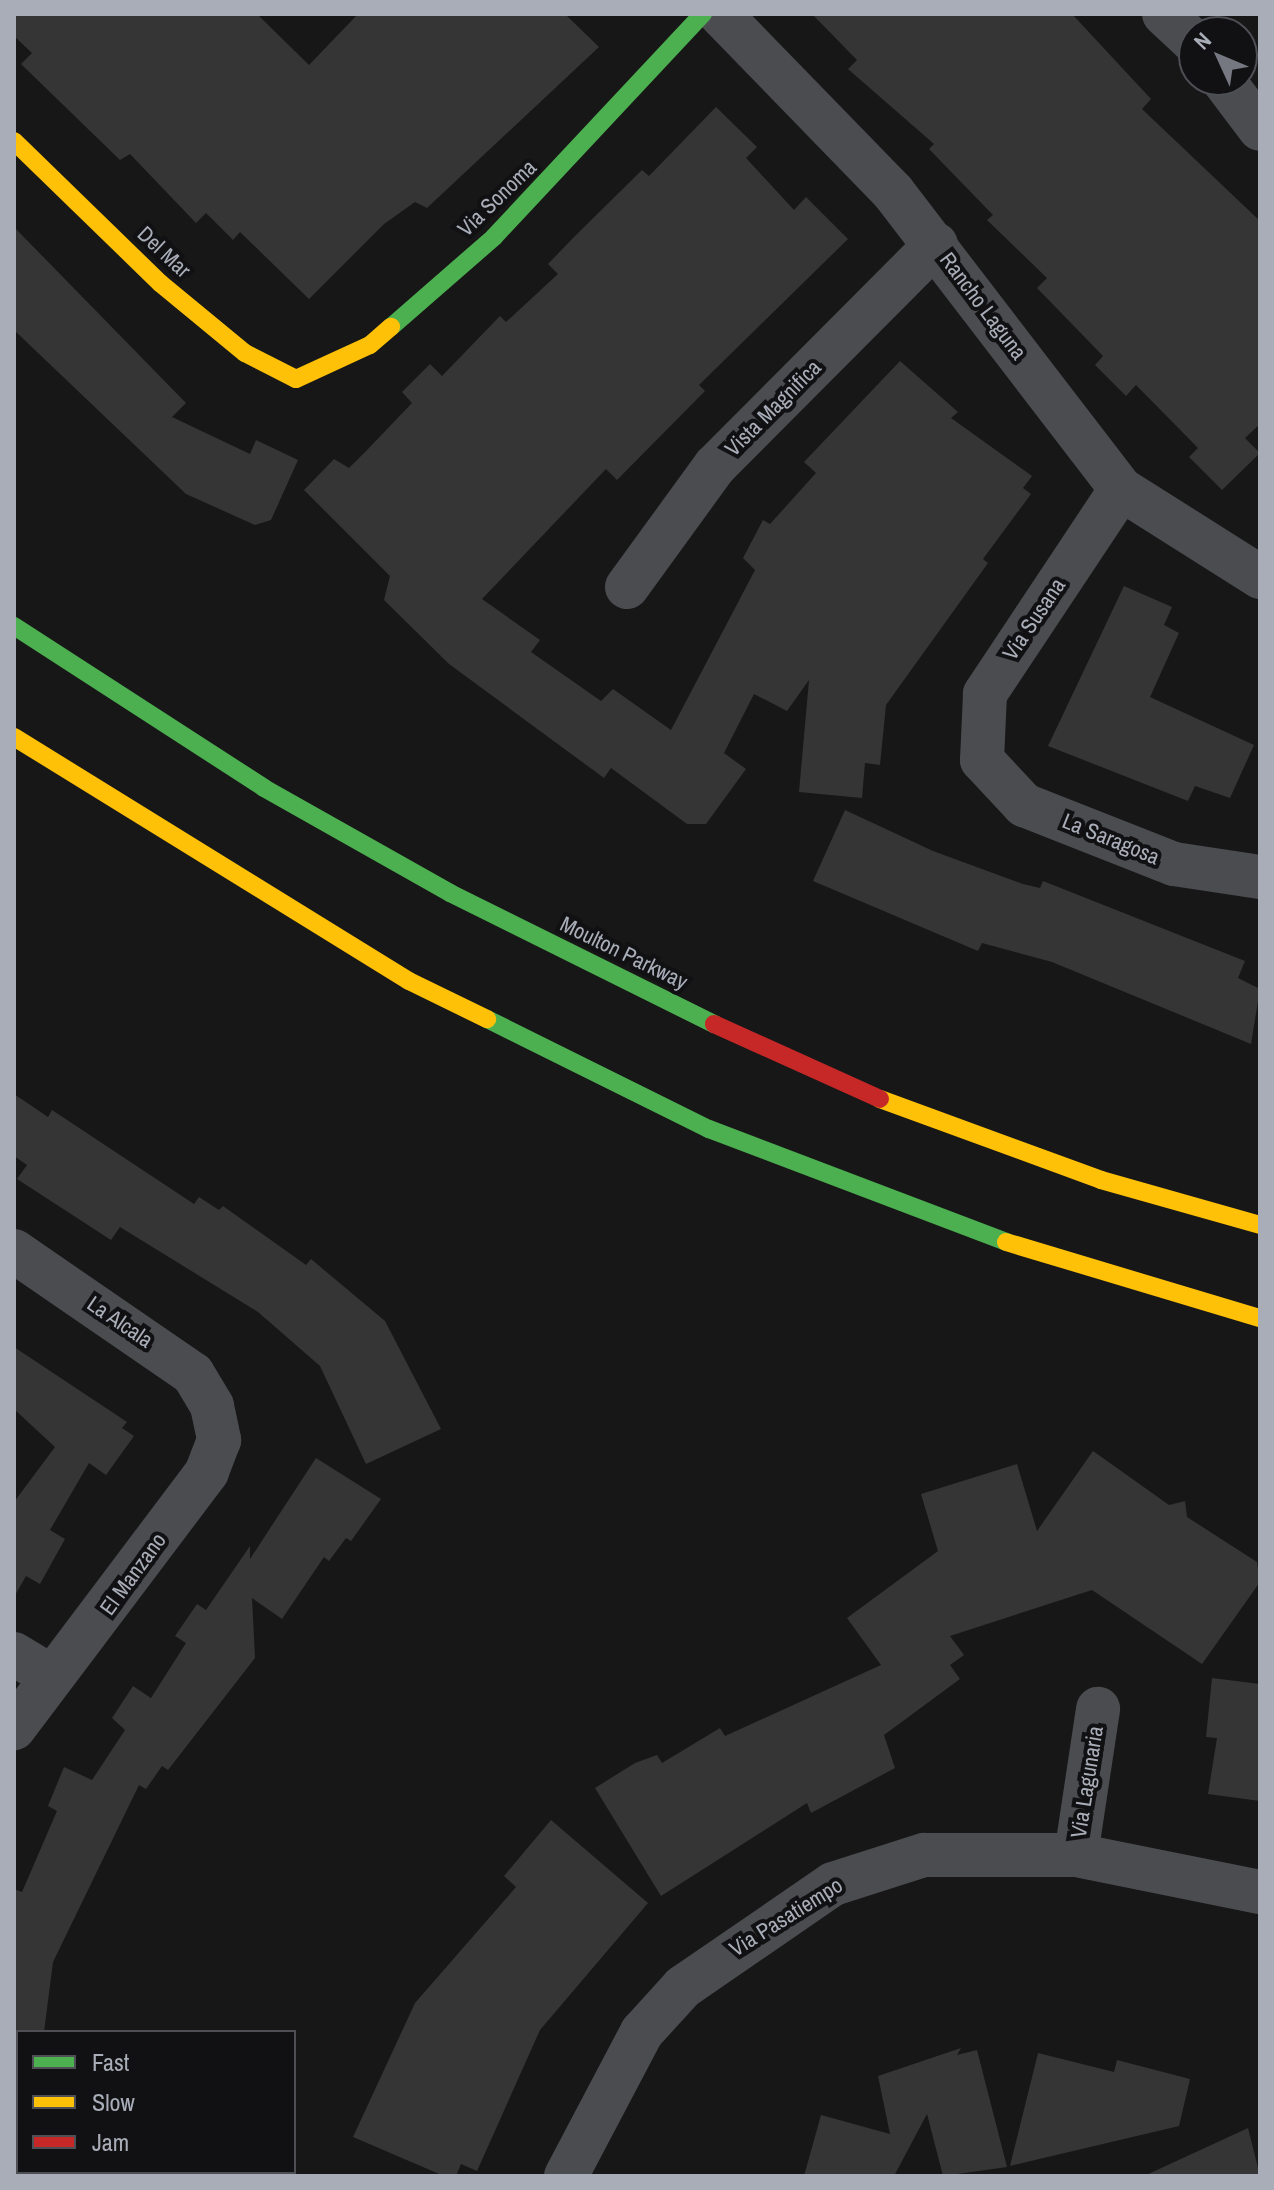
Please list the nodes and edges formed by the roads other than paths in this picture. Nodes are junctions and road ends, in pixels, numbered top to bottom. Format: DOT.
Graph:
graph roads {
  1 [pos="703,14"];
  2 [pos="720,14"];
  3 [pos="1235,96"];
  4 [pos="1260,129"];
  5 [pos="14,141"];
  6 [pos="936,244"];
  7 [pos="296,379"];
  8 [pos="1121,489"];
  9 [pos="1260,577"];
  10 [pos="627,587"];
  11 [pos="14,626"];
  12 [pos="14,737"];
  13 [pos="982,760"];
  14 [pos="1260,877"];
  15 [pos="1260,1225"];
  16 [pos="14,1251"];
  17 [pos="1260,1318"];
  18 [pos="212,1406"];
  19 [pos="32,1664"];
  20 [pos="1098,1709"];
  21 [pos="14,1728"];
  22 [pos="1076,1855"];
  23 [pos="1260,1892"];
  24 [pos="566,2176"];
  1 -- 7 [label="main road, Via Sonoma"];
  2 -- 6 [label="street, Rancho Laguna"];
  3 -- 4 [label="street"];
  5 -- 7 [label="main road, Del Mar"];
  6 -- 8 [label="street, Rancho Laguna"];
  6 -- 10 [label="street, Vista Magnifica"];
  8 -- 9 [label="street, Rancho Laguna"];
  8 -- 13 [label="street, Via Susana"];
  11 -- 15 [label="main road, Moulton Parkway"];
  12 -- 17 [label="main road"];
  13 -- 14 [label="street, La Saragosa"];
  16 -- 18 [label="street, La Alcala"];
  18 -- 19 [label="street, El Manzano"];
  19 -- 21 [label="street, El Manzano"];
  20 -- 22 [label="street, Via Lagunaria"];
  22 -- 23 [label="street, Via Pasatiempo"];
  22 -- 24 [label="street, Via Pasatiempo"];
}
